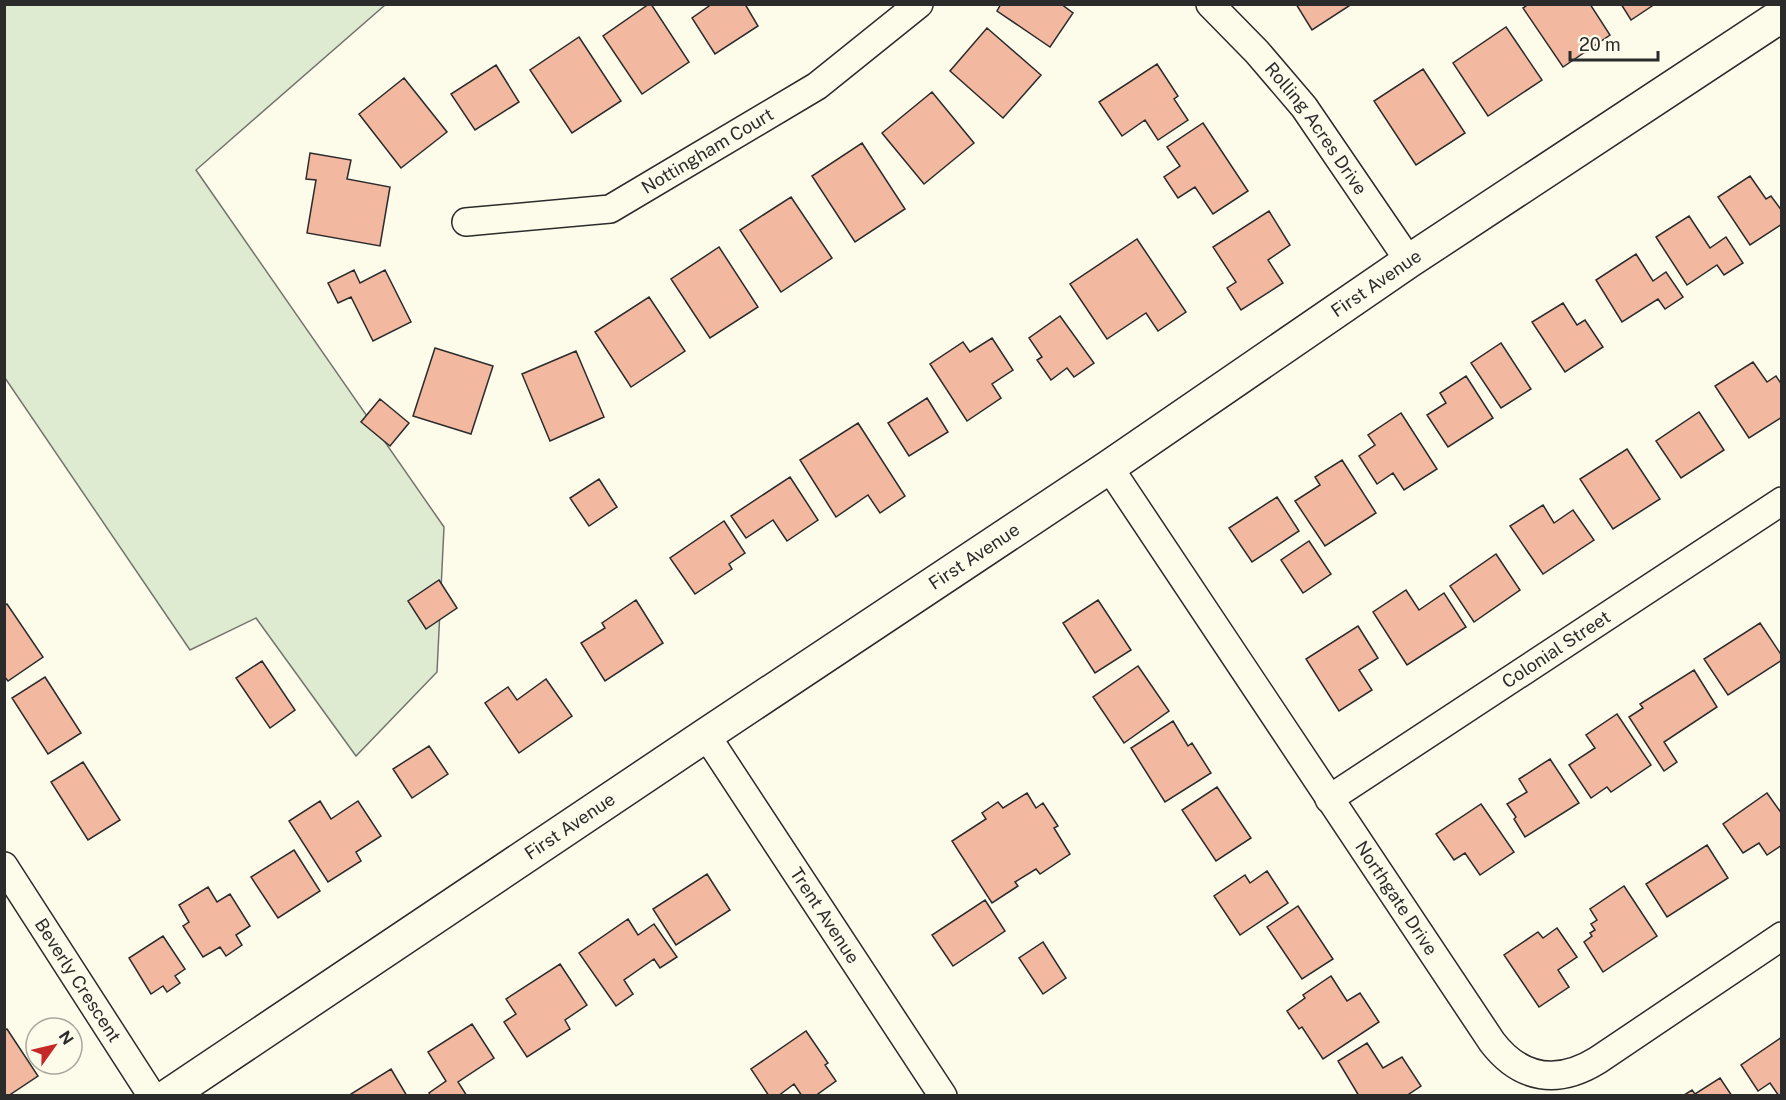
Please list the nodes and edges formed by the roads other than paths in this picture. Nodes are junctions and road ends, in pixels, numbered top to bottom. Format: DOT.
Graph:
graph roads {
  1 [pos="919,4"];
  2 [pos="1210,4"];
  3 [pos="1782,15"];
  4 [pos="466,222"];
  5 [pos="1409,261"];
  6 [pos="1109,467"];
  7 [pos="1782,501"];
  8 [pos="705,735"];
  9 [pos="1329,799"];
  10 [pos="4,866"];
  11 [pos="1782,936"];
  12 [pos="152,1095"];
  13 [pos="168,1095"];
  14 [pos="943,1095"];
  1 -- 4 [label="street, Nottingham Court"];
  2 -- 5 [label="street, Rolling Acres Drive"];
  3 -- 5 [label="street, First Avenue"];
  5 -- 6 [label="street, First Avenue"];
  6 -- 8 [label="street, First Avenue"];
  6 -- 9 [label="street, Northgate Drive"];
  7 -- 9 [label="street, Colonial Street"];
  8 -- 13 [label="street, First Avenue"];
  8 -- 14 [label="street, Trent Avenue"];
  9 -- 11 [label="street, Northgate Drive"];
  10 -- 12 [label="street, Beverly Crescent"];
}
